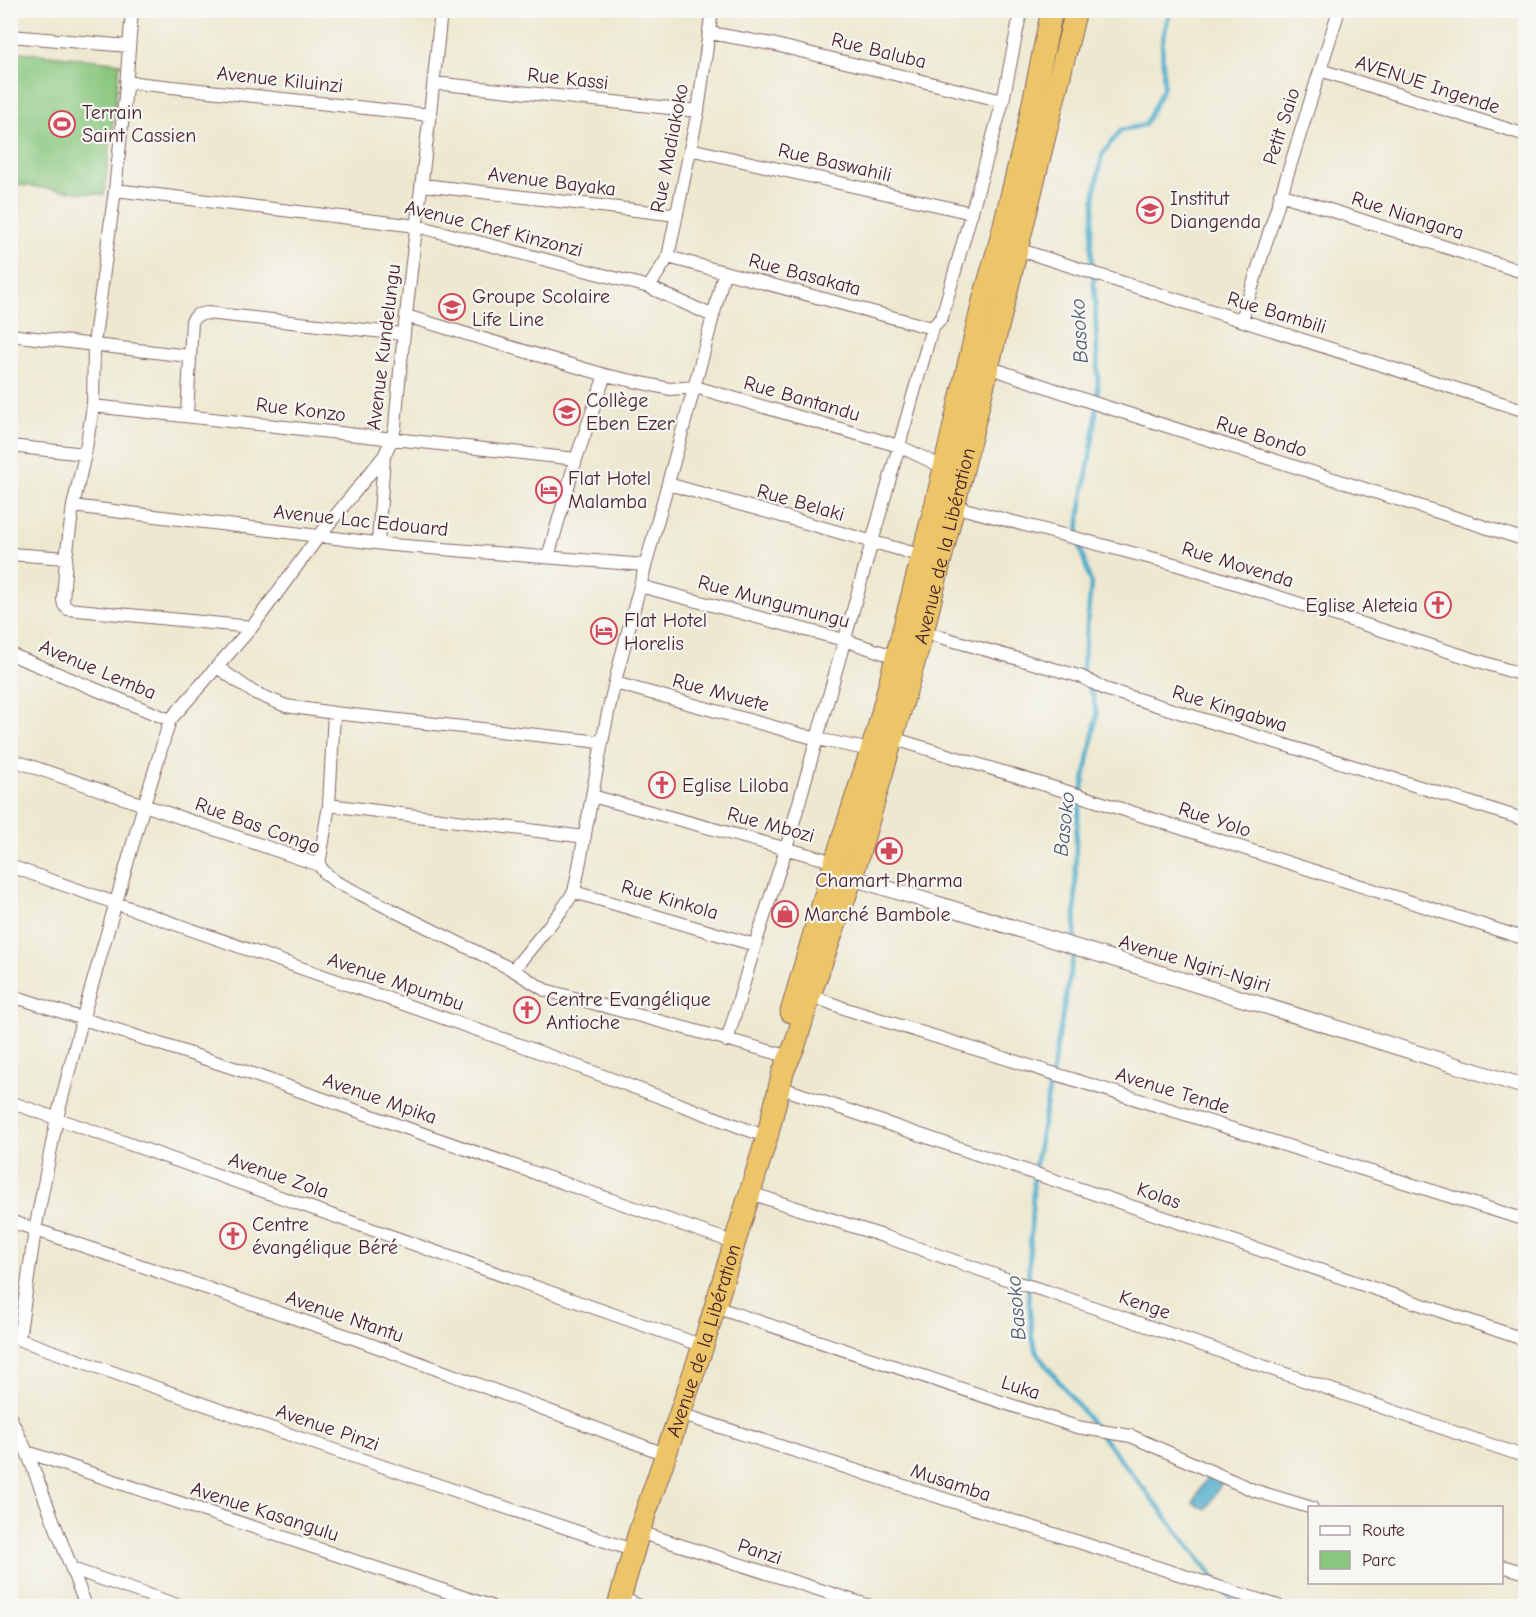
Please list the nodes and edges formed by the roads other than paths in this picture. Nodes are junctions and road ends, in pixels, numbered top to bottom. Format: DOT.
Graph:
graph roads {
  1 [pos="132,10"];
  2 [pos="441,10"];
  3 [pos="712,10"];
  4 [pos="1021,10"];
  5 [pos="1052,10"];
  6 [pos="1076,10"];
  7 [pos="1339,10"];
  8 [pos="710,33"];
  9 [pos="10,36"];
  10 [pos="129,46"];
  11 [pos="1320,70"];
  12 [pos="126,82"];
  13 [pos="434,83"];
  14 [pos="1003,101"];
  15 [pos="698,111"];
  16 [pos="430,115"];
  17 [pos="1526,135"];
  18 [pos="690,149"];
  19 [pos="423,186"];
  20 [pos="115,190"];
  21 [pos="1280,195"];
  22 [pos="972,213"];
  23 [pos="677,215"];
  24 [pos="417,226"];
  25 [pos="1017,249"];
  26 [pos="668,257"];
  27 [pos="724,273"];
  28 [pos="1526,273"];
  29 [pos="649,287"];
  30 [pos="406,316"];
  31 [pos="713,316"];
  32 [pos="1238,319"];
  33 [pos="932,328"];
  34 [pos="402,334"];
  35 [pos="10,335"];
  36 [pos="93,344"];
  37 [pos="189,356"];
  38 [pos="988,367"];
  39 [pos="605,375"];
  40 [pos="695,387"];
  41 [pos="93,405"];
  42 [pos="1526,411"];
  43 [pos="187,415"];
  44 [pos="392,439"];
  45 [pos="899,446"];
  46 [pos="10,447"];
  47 [pos="85,454"];
  48 [pos="384,456"];
  49 [pos="576,459"];
  50 [pos="945,468"];
  51 [pos="668,484"];
  52 [pos="945,504"];
  53 [pos="73,506"];
  54 [pos="319,536"];
  55 [pos="1526,540"];
  56 [pos="872,542"];
  57 [pos="378,543"];
  58 [pos="10,554"];
  59 [pos="922,556"];
  60 [pos="548,557"];
  61 [pos="66,558"];
  62 [pos="645,565"];
  63 [pos="640,586"];
  64 [pos="252,627"];
  65 [pos="923,632"];
  66 [pos="844,640"];
  67 [pos="10,654"];
  68 [pos="896,657"];
  69 [pos="217,667"];
  70 [pos="1526,676"];
  71 [pos="615,683"];
  72 [pos="334,713"];
  73 [pos="170,720"];
  74 [pos="892,738"];
  75 [pos="817,739"];
  76 [pos="601,742"];
  77 [pos="871,750"];
  78 [pos="10,759"];
  79 [pos="592,796"];
  80 [pos="144,805"];
  81 [pos="328,805"];
  82 [pos="1526,820"];
  83 [pos="585,837"];
  84 [pos="786,849"];
  85 [pos="320,864"];
  86 [pos="10,866"];
  87 [pos="840,870"];
  88 [pos="574,891"];
  89 [pos="116,905"];
  90 [pos="1526,939"];
  91 [pos="755,945"];
  92 [pos="513,970"];
  93 [pos="10,994"];
  94 [pos="810,995"];
  95 [pos="82,1020"];
  96 [pos="727,1041"];
  97 [pos="784,1068"];
  98 [pos="1526,1087"];
  99 [pos="10,1101"];
  100 [pos="57,1118"];
  101 [pos="767,1137"];
  102 [pos="750,1193"];
  103 [pos="1526,1220"];
  104 [pos="10,1221"];
  105 [pos="35,1230"];
  106 [pos="735,1243"];
  107 [pos="715,1307"];
  108 [pos="15,1338"];
  109 [pos="1526,1340"];
  110 [pos="704,1346"];
  111 [pos="680,1414"];
  112 [pos="10,1417"];
  113 [pos="27,1452"];
  114 [pos="665,1454"];
  115 [pos="1526,1456"];
  116 [pos="1308,1507"];
  117 [pos="637,1542"];
  118 [pos="1503,1566"];
  119 [pos="72,1569"];
  120 [pos="1526,1573"];
  121 [pos="627,1604"];
  122 [pos="86,1606"];
  123 [pos="180,1606"];
  124 [pos="490,1606"];
  125 [pos="870,1606"];
  126 [pos="1278,1606"];
  1 -- 10 [label="street"];
  2 -- 13 [label="street, Avenue Kundelungu"];
  3 -- 8 [label="street, Rue Madiakoko"];
  4 -- 14 [label="street"];
  5 -- 50 [label="highway, Avenue de la Libération"];
  6 -- 25 [label="highway, Avenue de la Libération"];
  7 -- 11 [label="street, Petit Saio"];
  8 -- 14 [label="street, Rue Baluba"];
  8 -- 15 [label="street, Rue Madiakoko"];
  9 -- 10 [label="street"];
  10 -- 12 [label="street"];
  11 -- 17 [label="street, AVENUE Ingende"];
  11 -- 21 [label="street, Petit Saio"];
  12 -- 16 [label="street, Avenue Kiluinzi"];
  12 -- 20 [label="street"];
  13 -- 15 [label="street, Rue Kassi"];
  13 -- 16 [label="street, Avenue Kundelungu"];
  14 -- 22 [label="street"];
  15 -- 18 [label="street, Rue Madiakoko"];
  16 -- 19 [label="street, Avenue Kundelungu"];
  18 -- 22 [label="street, Rue Baswahili"];
  18 -- 23 [label="street, Rue Madiakoko"];
  19 -- 23 [label="street, Avenue Bayaka"];
  19 -- 24 [label="street, Avenue Kundelungu"];
  20 -- 24 [label="street, Avenue Chef Kinzonzi"];
  20 -- 36 [label="street"];
  21 -- 28 [label="street, Rue Niangara"];
  21 -- 32 [label="street, Petit Saio"];
  22 -- 33 [label="street"];
  23 -- 26 [label="street, Rue Madiakoko"];
  24 -- 29 [label="street, Avenue Chef Kinzonzi"];
  24 -- 30 [label="street, Avenue Kundelungu"];
  25 -- 32 [label="street, Rue Bambili"];
  25 -- 38 [label="highway, Avenue de la Libération"];
  26 -- 27 [label="street, Rue Basakata"];
  26 -- 29 [label="street, Rue Madiakoko"];
  27 -- 31 [label="street"];
  27 -- 33 [label="street, Rue Basakata"];
  29 -- 31 [label="street, Avenue Chef Kinzonzi"];
  30 -- 34 [label="street, Avenue Kundelungu"];
  30 -- 39 [label="street, Rue Bantandu"];
  31 -- 40 [label="street"];
  32 -- 42 [label="street, Rue Bambili"];
  33 -- 45 [label="street"];
  34 -- 37 [label="street"];
  34 -- 44 [label="street, Avenue Kundelungu"];
  35 -- 36 [label="street"];
  36 -- 37 [label="street"];
  36 -- 41 [label="street"];
  37 -- 43 [label="street"];
  38 -- 52 [label="highway, Avenue de la Libération"];
  38 -- 55 [label="street, Rue Bondo"];
  39 -- 40 [label="street, Rue Bantandu"];
  39 -- 49 [label="street"];
  40 -- 45 [label="street, Rue Bantandu"];
  40 -- 51 [label="street"];
  41 -- 43 [label="street, Rue Konzo"];
  41 -- 47 [label="street"];
  43 -- 44 [label="street, Rue Konzo"];
  44 -- 48 [label="street, Avenue Kundelungu"];
  44 -- 49 [label="street, Rue Konzo"];
  45 -- 50 [label="street, Rue Bantandu"];
  45 -- 56 [label="street"];
  46 -- 47 [label="street"];
  47 -- 53 [label="street"];
  48 -- 54 [label="street, Avenue Kundelungu"];
  48 -- 57 [label="street"];
  49 -- 60 [label="street"];
  50 -- 52 [label="highway, Avenue de la Libération"];
  51 -- 56 [label="street, Rue Belaki"];
  51 -- 62 [label="street"];
  52 -- 59 [label="highway, Avenue de la Libération"];
  52 -- 65 [label="highway, Avenue de la Libération"];
  52 -- 70 [label="street, Rue Movenda"];
  53 -- 54 [label="street, Avenue Lac Edouard"];
  53 -- 61 [label="street"];
  54 -- 57 [label="street, Avenue Lac Edouard"];
  54 -- 64 [label="street, Avenue Kundelungu"];
  56 -- 59 [label="street, Rue Belaki"];
  56 -- 66 [label="street"];
  57 -- 60 [label="street, Avenue Lac Edouard"];
  58 -- 61 [label="street"];
  59 -- 68 [label="highway, Avenue de la Libération"];
  60 -- 62 [label="street, Avenue Lac Edouard"];
  61 -- 64 [label="street"];
  62 -- 63 [label="street"];
  63 -- 66 [label="street, Rue Mungumungu"];
  63 -- 71 [label="street"];
  64 -- 69 [label="street, Avenue Kundelungu"];
  65 -- 74 [label="highway, Avenue de la Libération"];
  65 -- 82 [label="street, Rue Kingabwa"];
  66 -- 68 [label="street, Rue Mungumungu"];
  66 -- 75 [label="street"];
  67 -- 73 [label="street, Avenue Lemba"];
  68 -- 77 [label="highway, Avenue de la Libération"];
  69 -- 72 [label="street"];
  69 -- 73 [label="street, Avenue Kundelungu"];
  71 -- 75 [label="street, Rue Mvuete"];
  71 -- 76 [label="street"];
  72 -- 76 [label="street"];
  72 -- 81 [label="street"];
  73 -- 80 [label="street"];
  74 -- 87 [label="highway, Avenue de la Libération"];
  74 -- 90 [label="street, Rue Yolo"];
  75 -- 77 [label="street, Rue Mvuete"];
  75 -- 84 [label="street"];
  76 -- 79 [label="street"];
  77 -- 87 [label="highway, Avenue de la Libération"];
  78 -- 80 [label="street, Rue Bas Congo"];
  79 -- 83 [label="street"];
  79 -- 84 [label="street, Rue Mbozi"];
  80 -- 85 [label="street, Rue Bas Congo"];
  80 -- 89 [label="street"];
  81 -- 83 [label="street"];
  81 -- 85 [label="street"];
  83 -- 88 [label="street"];
  84 -- 87 [label="street, Rue Mbozi"];
  84 -- 91 [label="street"];
  85 -- 92 [label="street, Rue Bas Congo"];
  86 -- 89 [label="street, Avenue Mpumbu"];
  87 -- 94 [label="highway, Avenue de la Libération"];
  87 -- 97 [label="highway, Avenue de la Libération"];
  87 -- 98 [label="street, Avenue Ngiri-Ngiri"];
  88 -- 91 [label="street, Rue Kinkola"];
  88 -- 92 [label="street"];
  89 -- 95 [label="street"];
  89 -- 101 [label="street, Avenue Mpumbu"];
  91 -- 96 [label="street"];
  92 -- 96 [label="street, Rue Bas Congo"];
  93 -- 95 [label="street, Avenue Mpika"];
  94 -- 97 [label="highway, Avenue de la Libération"];
  94 -- 103 [label="street, Avenue Tende"];
  95 -- 100 [label="street"];
  95 -- 106 [label="street, Avenue Mpika"];
  96 -- 97 [label="street, Kolas"];
  97 -- 101 [label="highway, Avenue de la Libération"];
  97 -- 109 [label="street, Kolas"];
  99 -- 100 [label="street, Avenue Zola"];
  100 -- 105 [label="street"];
  100 -- 110 [label="street, Avenue Zola"];
  101 -- 102 [label="highway, Avenue de la Libération"];
  102 -- 106 [label="highway, Avenue de la Libération"];
  102 -- 115 [label="street, Kenge"];
  104 -- 105 [label="street, Avenue Ntantu"];
  105 -- 108 [label="street"];
  105 -- 114 [label="street, Avenue Ntantu"];
  106 -- 107 [label="highway, Avenue de la Libération"];
  107 -- 110 [label="highway, Avenue de la Libération"];
  107 -- 116 [label="street, Luka"];
  108 -- 117 [label="street, Avenue Pinzi"];
  110 -- 111 [label="highway, Avenue de la Libération"];
  111 -- 114 [label="highway, Avenue de la Libération"];
  111 -- 126 [label="street, Musamba"];
  112 -- 113 [label="street"];
  113 -- 119 [label="street"];
  113 -- 124 [label="street, Avenue Kasangulu"];
  114 -- 117 [label="highway, Avenue de la Libération"];
  117 -- 121 [label="highway, Avenue de la Libération"];
  117 -- 125 [label="street, Panzi"];
  118 -- 120 [label="street"];
  119 -- 122 [label="street"];
  119 -- 123 [label="street"];
}
